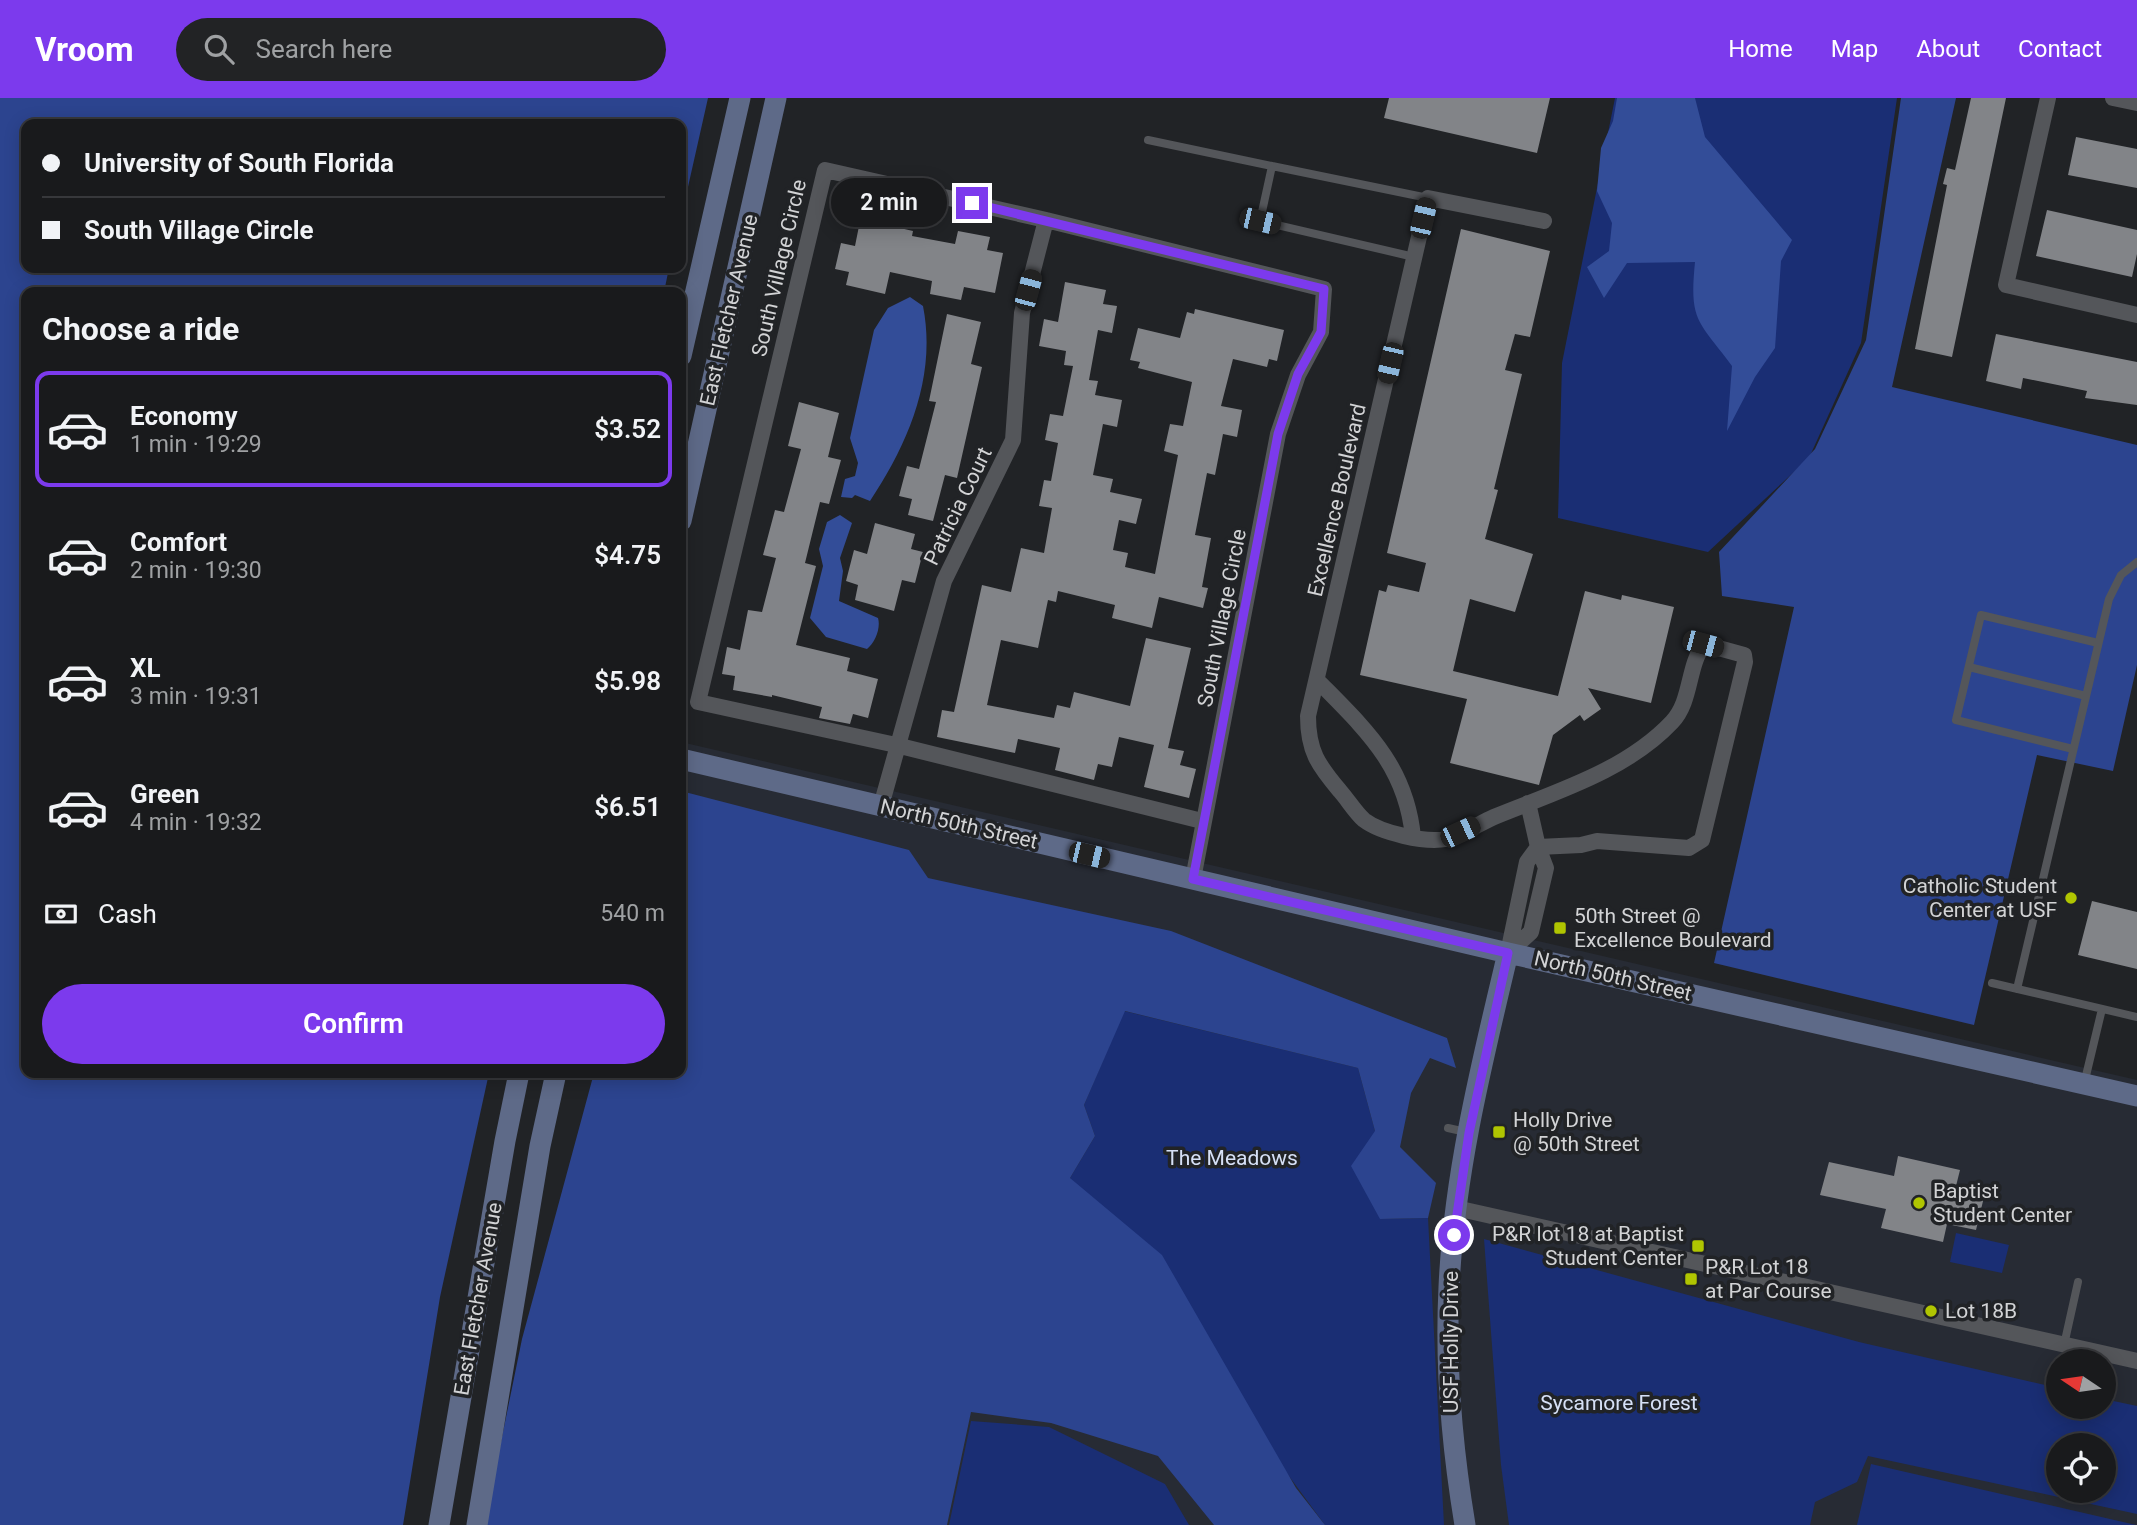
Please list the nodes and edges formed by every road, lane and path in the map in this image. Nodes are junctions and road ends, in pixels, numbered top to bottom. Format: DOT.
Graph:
graph roads {
  1 [pos="740,98"];
  2 [pos="776,98"];
  3 [pos="2048,98"];
  4 [pos="2113,98"];
  5 [pos="2137,103"];
  6 [pos="1148,140"];
  7 [pos="1272,166"];
  8 [pos="1428,198"];
  9 [pos="1046,220"];
  10 [pos="1544,221"];
  11 [pos="1414,257"];
  12 [pos="2137,315"];
  13 [pos="686,334"];
  14 [pos="686,499"];
  15 [pos="2137,562"];
  16 [pos="2098,643"];
  17 [pos="1969,667"];
  18 [pos="1317,680"];
  19 [pos="2086,696"];
  20 [pos="896,745"];
  21 [pos="2073,749"];
  22 [pos="686,760"];
  23 [pos="1528,803"];
  24 [pos="881,806"];
  25 [pos="1202,821"];
  26 [pos="1413,837"];
  27 [pos="1538,846"];
  28 [pos="1193,879"];
  29 [pos="1508,953"];
  30 [pos="1992,983"];
  31 [pos="2017,989"];
  32 [pos="2102,1009"];
  33 [pos="2137,1017"];
  34 [pos="518,1078"];
  35 [pos="555,1078"];
  36 [pos="2084,1084"];
  37 [pos="2137,1096"];
  38 [pos="1456,1208"];
  39 [pos="2078,1282"];
  40 [pos="2064,1345"];
  41 [pos="2137,1361"];
  42 [pos="439,1525"];
  43 [pos="477,1525"];
  44 [pos="1465,1525"];
  1 -- 13 [label="street, East Fletcher Avenue"];
  2 -- 14 [label="street, East Fletcher Avenue"];
  3 -- 12 [label="street"];
  4 -- 5 [label="street"];
  6 -- 7 [label="lane"];
  7 -- 8 [label="lane"];
  7 -- 11 [label="lane"];
  8 -- 10 [label="street"];
  8 -- 11 [label="street, Excellence Boulevard"];
  9 -- 20 [label="street, Patricia Court"];
  9 -- 20 [label="street, South Village Circle"];
  9 -- 25 [label="street, South Village Circle"];
  11 -- 18 [label="street, Excellence Boulevard"];
  15 -- 16 [label="lane"];
  16 -- 17 [label="lane"];
  16 -- 19 [label="lane"];
  17 -- 19 [label="lane"];
  17 -- 21 [label="lane"];
  18 -- 26 [label="street"];
  18 -- 26 [label="street, Excellence Boulevard"];
  19 -- 21 [label="lane"];
  20 -- 24 [label="street, Patricia Court"];
  20 -- 25 [label="street, South Village Circle"];
  21 -- 31 [label="lane"];
  22 -- 24 [label="street, North 50th Street"];
  23 -- 26 [label="street, Excellence Boulevard"];
  23 -- 27 [label="street"];
  23 -- 27 [label="street, Excellence Boulevard"];
  24 -- 28 [label="street, North 50th Street"];
  25 -- 28 [label="street, South Village Circle"];
  27 -- 29 [label="street"];
  28 -- 29 [label="street, North 50th Street"];
  29 -- 36 [label="street, North 50th Street"];
  29 -- 38 [label="street, USF Holly Drive"];
  30 -- 31 [label="lane"];
  31 -- 32 [label="lane"];
  32 -- 33 [label="lane"];
  32 -- 36 [label="lane"];
  34 -- 42 [label="street, East Fletcher Avenue"];
  35 -- 43 [label="street, East Fletcher Avenue"];
  36 -- 37 [label="street, North 50th Street"];
  38 -- 40 [label="street"];
  38 -- 44 [label="street, USF Holly Drive"];
  39 -- 40 [label="lane"];
  40 -- 41 [label="street"];
}
